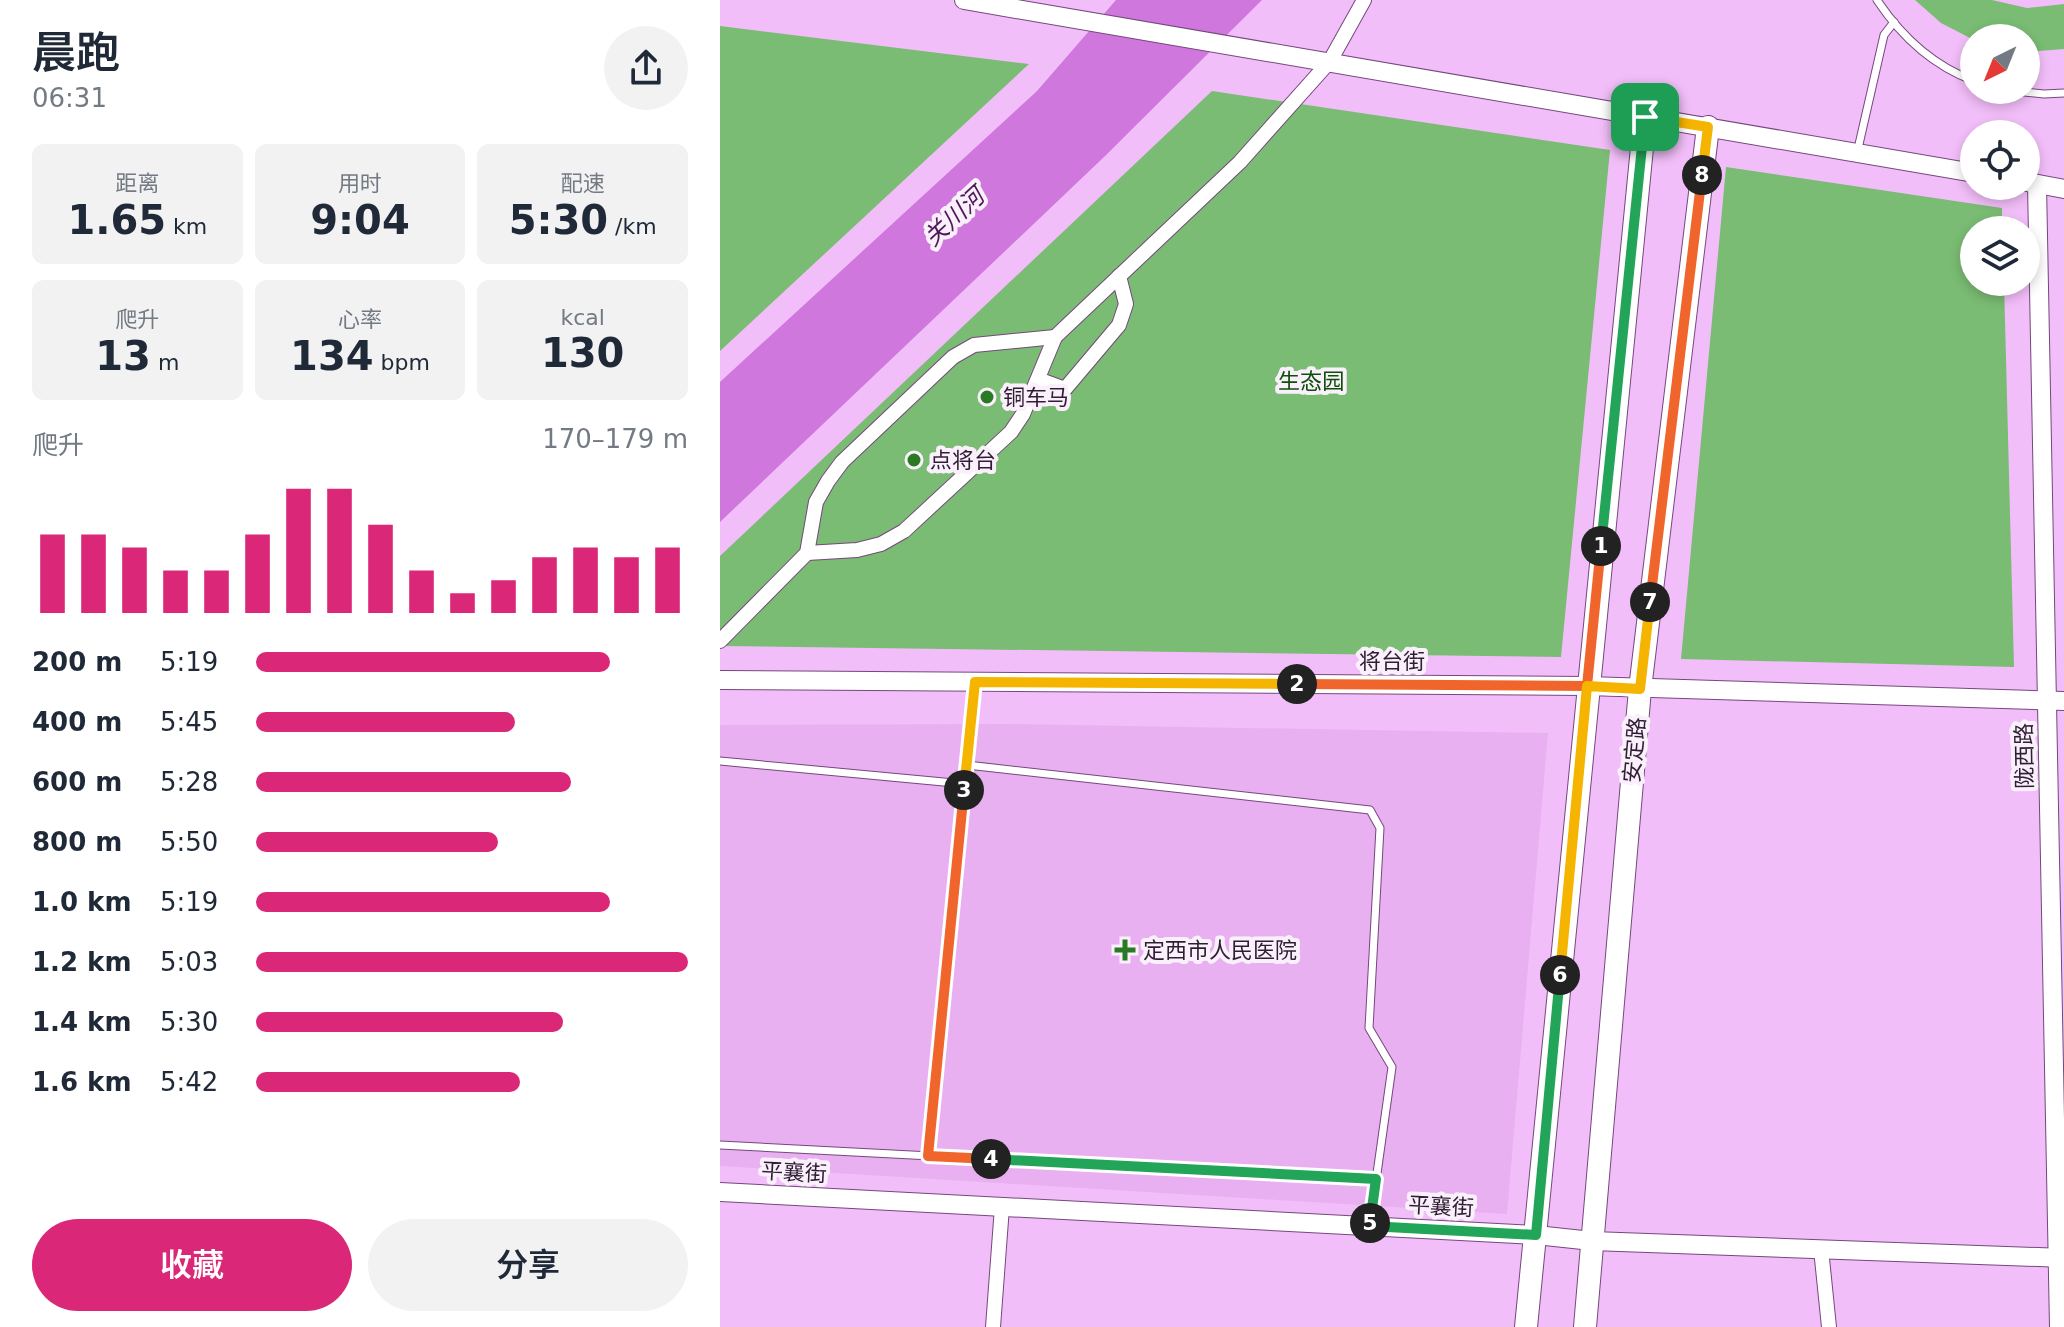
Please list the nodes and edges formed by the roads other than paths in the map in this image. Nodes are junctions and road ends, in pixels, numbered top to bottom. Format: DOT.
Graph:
graph roads {
  1 [pos="964,0"];
  2 [pos="1364,0"];
  3 [pos="1877,0"];
  4 [pos="1053,7"];
  5 [pos="1894,22"];
  6 [pos="1330,61"];
  7 [pos="1960,74"];
  8 [pos="2064,93"];
  9 [pos="2040,94"];
  10 [pos="1645,117"];
  11 [pos="1708,127"];
  12 [pos="1857,153"];
  13 [pos="1960,171"];
  14 [pos="2040,185"];
  15 [pos="2064,189"];
  16 [pos="2032,200"];
  17 [pos="1119,276"];
  18 [pos="1055,337"];
  19 [pos="1038,379"];
  20 [pos="807,553"];
  21 [pos="720,641"];
  22 [pos="720,680"];
  23 [pos="975,682"];
  24 [pos="1587,686"];
  25 [pos="1640,689"];
  26 [pos="2055,701"];
  27 [pos="720,761"];
  28 [pos="967,765"];
  29 [pos="965,784"];
  30 [pos="720,1145"];
  31 [pos="928,1156"];
  32 [pos="1376,1179"];
  33 [pos="720,1192"];
  34 [pos="1002,1207"];
  35 [pos="1369,1226"];
  36 [pos="1536,1235"];
  37 [pos="1592,1241"];
  38 [pos="1821,1249"];
  39 [pos="2061,1258"];
  40 [pos="993,1327"];
  41 [pos="1526,1327"];
  42 [pos="1585,1327"];
  43 [pos="1829,1327"];
  44 [pos="2059,1327"];
  1 -- 4 [label="street"];
  2 -- 6 [label="street"];
  3 -- 5 [label="lane"];
  4 -- 6 [label="street"];
  5 -- 7 [label="lane"];
  5 -- 12 [label="lane"];
  6 -- 10 [label="street"];
  6 -- 17 [label="street"];
  8 -- 9 [label="lane"];
  10 -- 11 [label="street"];
  10 -- 24 [label="main road"];
  11 -- 12 [label="street"];
  11 -- 25 [label="main road, 安定路"];
  12 -- 13 [label="street"];
  14 -- 15 [label="street"];
  16 -- 26 [label="street, 陇西路"];
  17 -- 18 [label="street"];
  17 -- 19 [label="street"];
  18 -- 19 [label="street"];
  18 -- 20 [label="street"];
  19 -- 20 [label="street"];
  20 -- 21 [label="street"];
  22 -- 23 [label="street, 将台街"];
  23 -- 24 [label="street, 将台街"];
  23 -- 28 [label="lane"];
  24 -- 25 [label="street, 将台街"];
  24 -- 36 [label="main road"];
  25 -- 26 [label="street, 将台街"];
  25 -- 37 [label="main road, 安定路"];
  26 -- 39 [label="street, 陇西路"];
  27 -- 29 [label="lane"];
  28 -- 29 [label="lane"];
  28 -- 32 [label="lane"];
  29 -- 31 [label="lane"];
  30 -- 31 [label="lane"];
  31 -- 32 [label="lane"];
  32 -- 35 [label="lane"];
  33 -- 34 [label="street, 平襄街"];
  34 -- 35 [label="street, 平襄街"];
  34 -- 40 [label="street"];
  35 -- 36 [label="street, 平襄街"];
  36 -- 37 [label="street, 平襄街"];
  36 -- 41 [label="main road"];
  37 -- 38 [label="street, 平襄街"];
  37 -- 42 [label="main road, 安定路"];
  38 -- 39 [label="street, 平襄街"];
  38 -- 43 [label="street"];
  39 -- 44 [label="street, 陇西路"];
}
